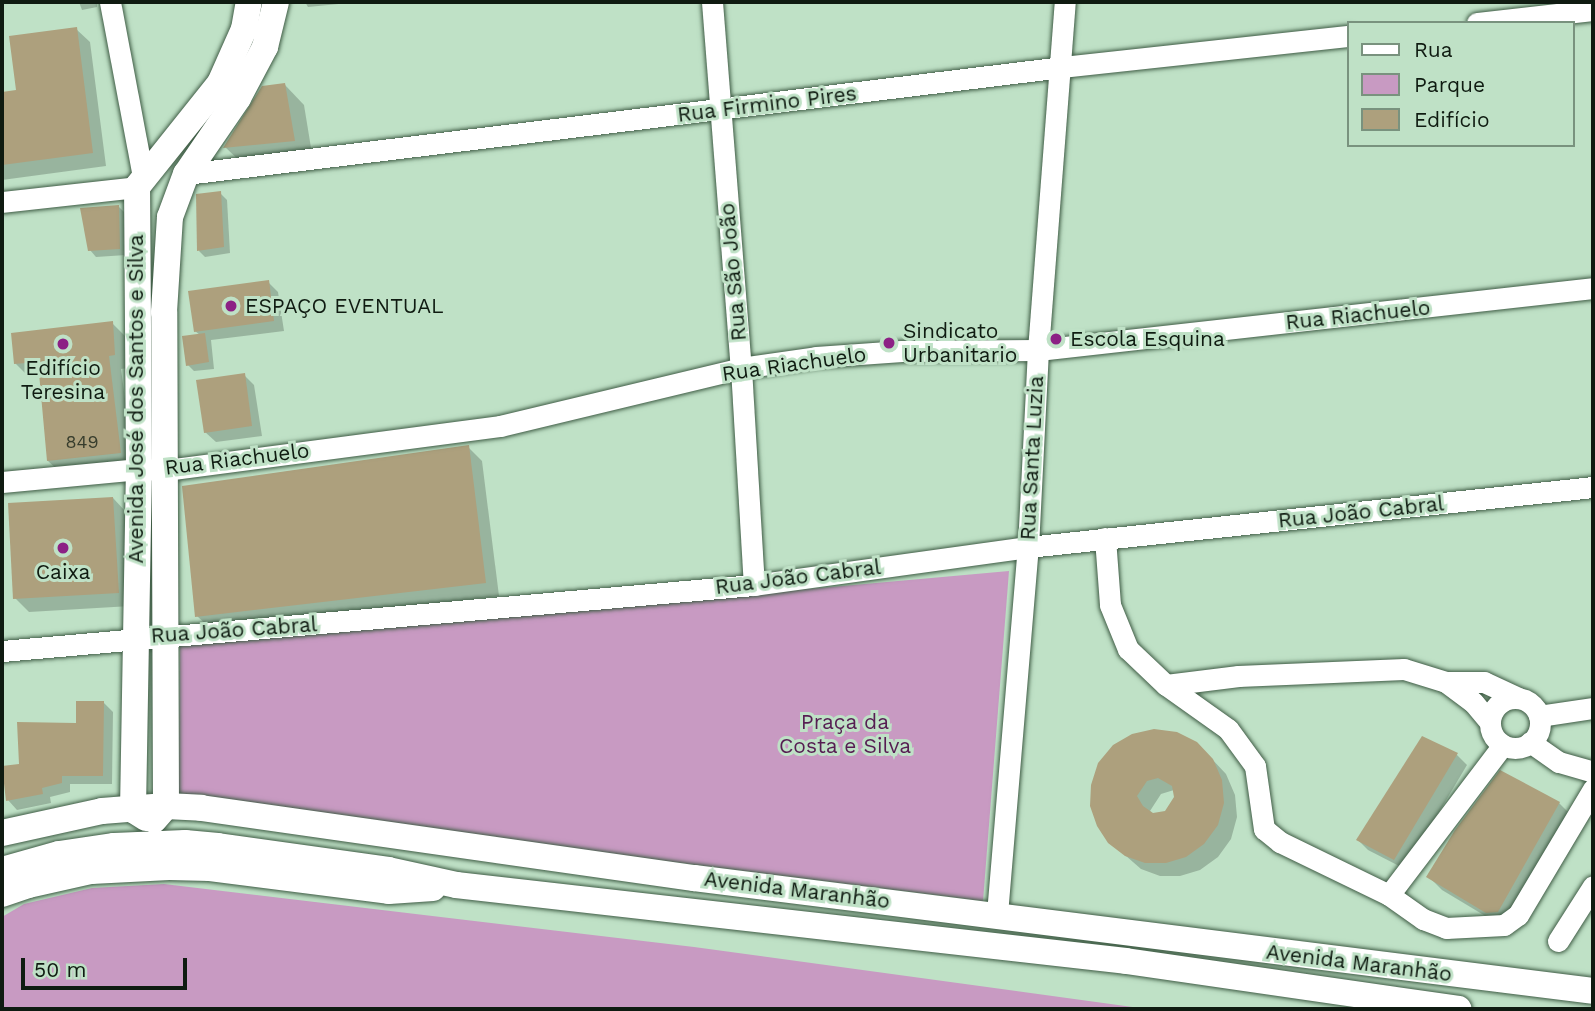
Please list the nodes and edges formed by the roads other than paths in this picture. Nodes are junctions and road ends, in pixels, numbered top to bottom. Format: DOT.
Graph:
graph roads {
  1 [pos="110,2"];
  2 [pos="250,2"];
  3 [pos="276,2"];
  4 [pos="712,2"];
  5 [pos="1065,2"];
  6 [pos="1593,10"];
  7 [pos="1495,21"];
  8 [pos="1346,36"];
  9 [pos="1062,67"];
  10 [pos="719,110"];
  11 [pos="186,174"];
  12 [pos="140,182"];
  13 [pos="2,202"];
  14 [pos="1593,288"];
  15 [pos="1038,350"];
  16 [pos="741,368"];
  17 [pos="139,469"];
  18 [pos="166,470"];
  19 [pos="2,482"];
  20 [pos="1593,487"];
  21 [pos="1105,538"];
  22 [pos="1027,547"];
  23 [pos="754,585"];
  24 [pos="166,637"];
  25 [pos="135,638"];
  26 [pos="2,651"];
  27 [pos="1446,682"];
  28 [pos="1166,685"];
  29 [pos="1519,698"];
  30 [pos="1593,708"];
  31 [pos="1539,716"];
  32 [pos="1490,722"];
  33 [pos="1530,742"];
  34 [pos="1503,745"];
  35 [pos="1593,772"];
  36 [pos="1593,789"];
  37 [pos="150,813"];
  38 [pos="2,833"];
  39 [pos="185,843"];
  40 [pos="132,845"];
  41 [pos="2,870"];
  42 [pos="456,885"];
  43 [pos="1593,886"];
  44 [pos="2,894"];
  45 [pos="1389,895"];
  46 [pos="997,914"];
  47 [pos="1558,941"];
  48 [pos="1593,991"];
  49 [pos="1459,1009"];
  1 -- 12 [label="street"];
  2 -- 12 [label="main road"];
  3 -- 11 [label="main road, Avenida José dos Santos e Silva"];
  4 -- 10 [label="street, Rua São João"];
  5 -- 9 [label="street, Rua Santa Luzia"];
  6 -- 7 [label="street"];
  8 -- 9 [label="street, Rua Firmino Pires"];
  9 -- 10 [label="street, Rua Firmino Pires"];
  9 -- 15 [label="street, Rua Santa Luzia"];
  10 -- 11 [label="street, Rua Firmino Pires"];
  10 -- 16 [label="street, Rua São João"];
  11 -- 18 [label="main road, Avenida José dos Santos e Silva"];
  12 -- 13 [label="street"];
  12 -- 17 [label="main road, Avenida José dos Santos e Silva"];
  14 -- 15 [label="street, Rua Riachuelo"];
  15 -- 16 [label="street, Rua Riachuelo"];
  15 -- 22 [label="street, Rua Santa Luzia"];
  16 -- 18 [label="street, Rua Riachuelo"];
  16 -- 23 [label="street, Rua São João"];
  17 -- 18 [label="street, Rua Riachuelo"];
  17 -- 19 [label="street, Rua Riachuelo"];
  17 -- 25 [label="main road, Avenida José dos Santos e Silva"];
  18 -- 24 [label="main road, Avenida José dos Santos e Silva"];
  20 -- 21 [label="street, Rua João Cabral"];
  21 -- 22 [label="street, Rua João Cabral"];
  21 -- 28 [label="street"];
  22 -- 23 [label="street, Rua João Cabral"];
  22 -- 46 [label="street, Rua Santa Luzia"];
  23 -- 24 [label="street, Rua João Cabral"];
  24 -- 25 [label="street, Rua João Cabral"];
  24 -- 37 [label="main road, Avenida José dos Santos e Silva"];
  25 -- 26 [label="street, Rua João Cabral"];
  25 -- 37 [label="main road, Avenida José dos Santos e Silva"];
  27 -- 28 [label="street"];
  27 -- 29 [label="street"];
  27 -- 32 [label="street"];
  28 -- 45 [label="street"];
  29 -- 31 [label="street"];
  29 -- 32 [label="street"];
  30 -- 31 [label="street"];
  31 -- 33 [label="street"];
  32 -- 34 [label="street"];
  33 -- 34 [label="street"];
  33 -- 35 [label="street"];
  34 -- 45 [label="street"];
  36 -- 45 [label="street"];
  37 -- 38 [label="main road, Avenida Maranhão"];
  37 -- 39 [label="main road"];
  37 -- 40 [label="main road"];
  37 -- 46 [label="main road, Avenida Maranhão"];
  39 -- 40 [label="main road, Avenida Maranhão"];
  39 -- 42 [label="main road, Avenida Maranhão"];
  40 -- 41 [label="main road, Avenida Maranhão"];
  42 -- 44 [label="main road"];
  42 -- 49 [label="main road, Avenida Maranhão"];
  43 -- 47 [label="street"];
  46 -- 48 [label="main road, Avenida Maranhão"];
}
